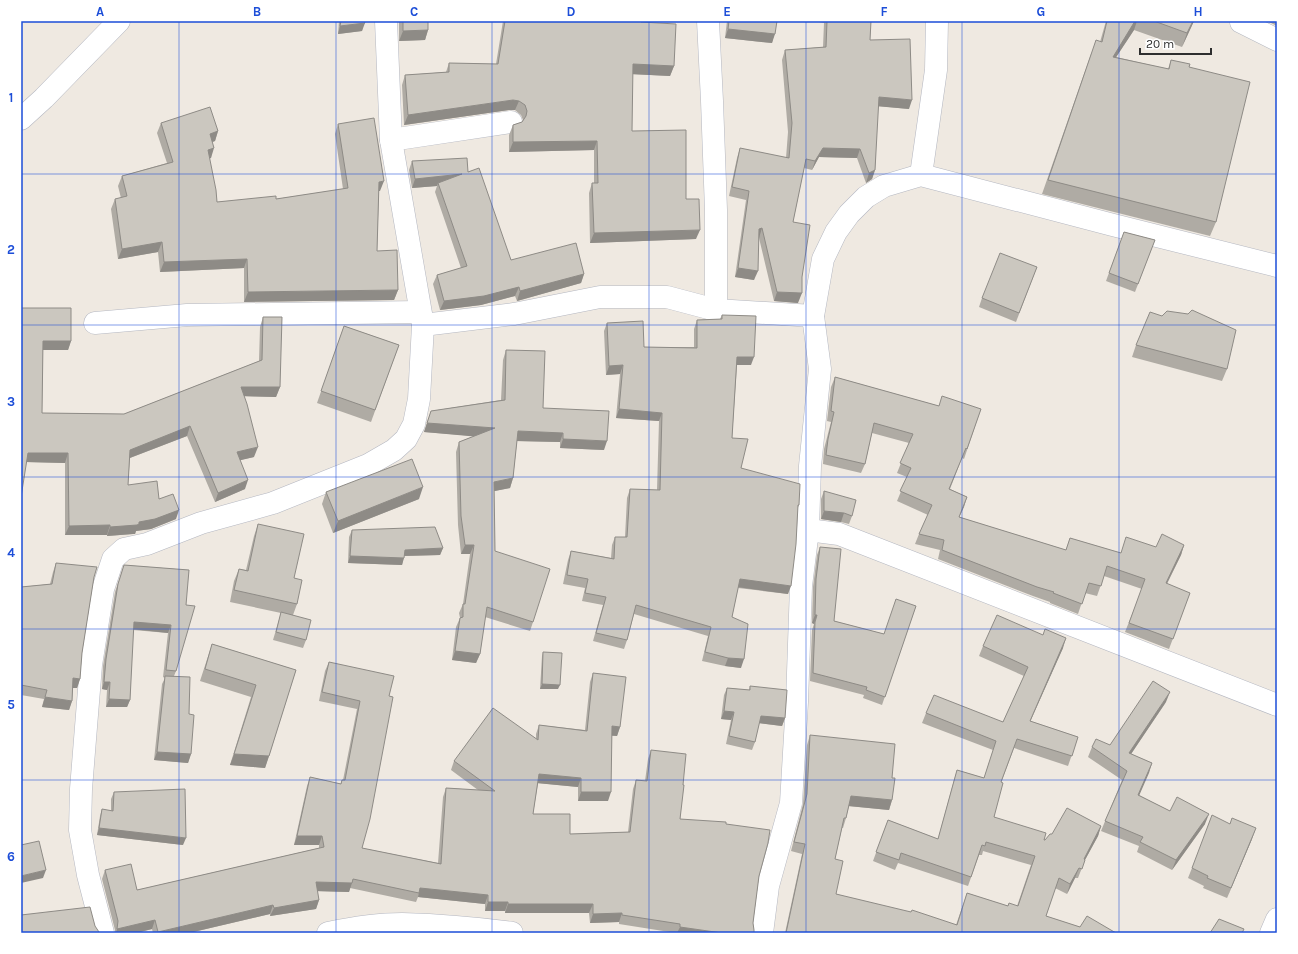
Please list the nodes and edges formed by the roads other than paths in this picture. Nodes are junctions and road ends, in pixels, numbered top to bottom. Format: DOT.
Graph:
graph roads {
  1 [pos="119,21"];
  2 [pos="386,21"];
  3 [pos="708,21"];
  4 [pos="937,21"];
  5 [pos="1241,22"];
  6 [pos="1277,40"];
  7 [pos="21,119"];
  8 [pos="510,122"];
  9 [pos="391,140"];
  10 [pos="921,175"];
  11 [pos="1277,266"];
  12 [pos="716,310"];
  13 [pos="814,316"];
  14 [pos="422,318"];
  15 [pos="95,323"];
  16 [pos="808,530"];
  17 [pos="1277,705"];
  18 [pos="1277,919"];
  19 [pos="375,930"];
  20 [pos="103,933"];
  21 [pos="328,933"];
  22 [pos="512,933"];
  23 [pos="762,933"];
  24 [pos="1271,933"];
  1 -- 7 [label="street"];
  2 -- 9 [label="street"];
  3 -- 12 [label="street"];
  4 -- 10 [label="street"];
  5 -- 6 [label="street"];
  8 -- 9 [label="street"];
  9 -- 14 [label="street"];
  10 -- 11 [label="street"];
  10 -- 13 [label="street"];
  12 -- 13 [label="street"];
  12 -- 14 [label="street"];
  13 -- 16 [label="street"];
  14 -- 15 [label="street"];
  14 -- 20 [label="street"];
  16 -- 17 [label="street"];
  16 -- 23 [label="street"];
  18 -- 24 [label="street"];
  19 -- 21 [label="street"];
  19 -- 22 [label="street"];
}
